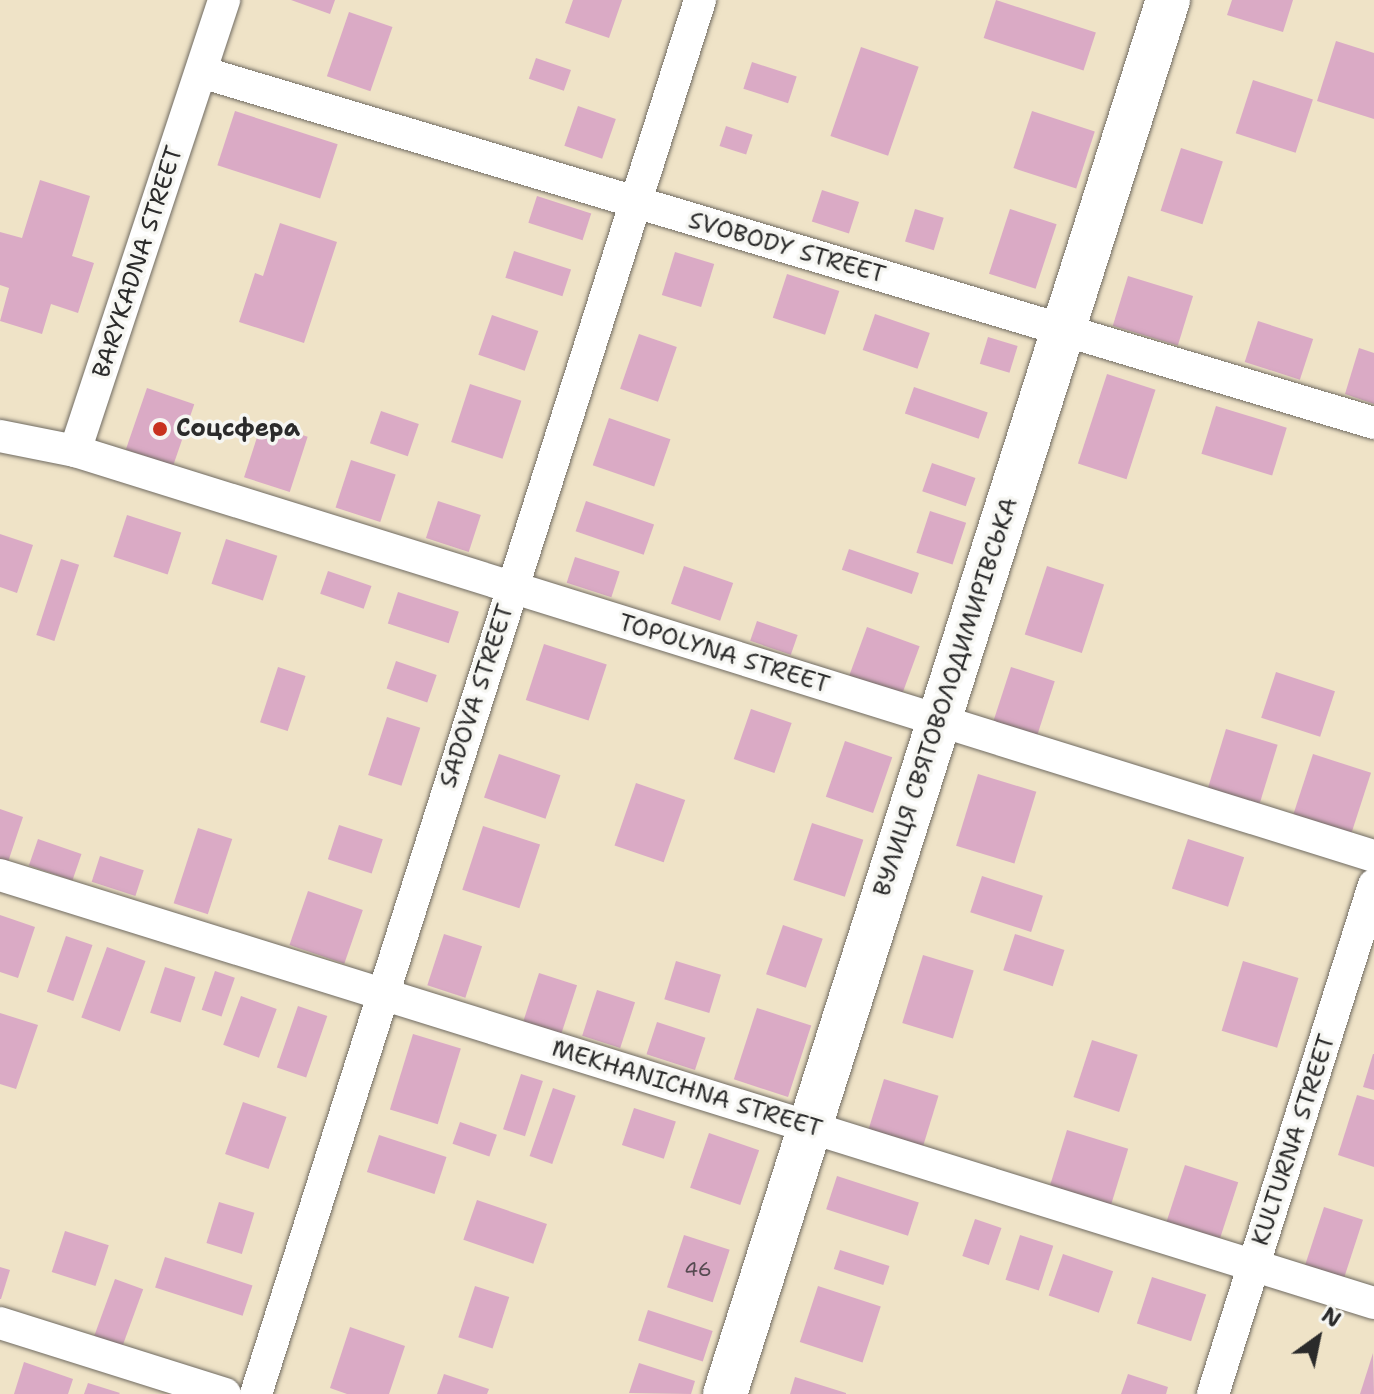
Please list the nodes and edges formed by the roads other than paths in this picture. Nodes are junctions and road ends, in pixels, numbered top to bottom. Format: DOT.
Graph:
graph roads {
  1 [pos="224,0"];
  2 [pos="700,0"];
  3 [pos="1168,0"];
  4 [pos="201,72"];
  5 [pos="635,204"];
  6 [pos="1063,329"];
  7 [pos="1374,423"];
  8 [pos="0,436"];
  9 [pos="75,451"];
  10 [pos="511,587"];
  11 [pos="939,721"];
  12 [pos="1374,856"];
  13 [pos="0,875"];
  14 [pos="1374,885"];
  15 [pos="382,994"];
  16 [pos="810,1127"];
  17 [pos="1254,1266"];
  18 [pos="1374,1303"];
  19 [pos="0,1323"];
  20 [pos="225,1394"];
  21 [pos="256,1394"];
  22 [pos="725,1394"];
  23 [pos="1213,1394"];
  1 -- 4 [label="street, BARYKADNA STREET"];
  2 -- 5 [label="street, SADOVA STREET"];
  3 -- 6 [label="street, ВУЛИЦЯ СВЯТОВОЛОДИМИРІВСЬКА"];
  4 -- 5 [label="street, SVOBODY STREET"];
  4 -- 9 [label="street, BARYKADNA STREET"];
  5 -- 6 [label="street, SVOBODY STREET"];
  5 -- 10 [label="street, SADOVA STREET"];
  6 -- 7 [label="street, SVOBODY STREET"];
  6 -- 11 [label="street, ВУЛИЦЯ СВЯТОВОЛОДИМИРІВСЬКА"];
  8 -- 9 [label="street"];
  9 -- 10 [label="street, TOPOLYNA STREET"];
  10 -- 11 [label="street, TOPOLYNA STREET"];
  10 -- 15 [label="street, SADOVA STREET"];
  11 -- 12 [label="street, TOPOLYNA STREET"];
  11 -- 16 [label="street, ВУЛИЦЯ СВЯТОВОЛОДИМИРІВСЬКА"];
  13 -- 15 [label="street, MEKHANICHNA STREET"];
  14 -- 17 [label="street, KULTURNA STREET"];
  15 -- 16 [label="street, MEKHANICHNA STREET"];
  15 -- 21 [label="street, SADOVA STREET"];
  16 -- 17 [label="street, MEKHANICHNA STREET"];
  16 -- 22 [label="street, ВУЛИЦЯ СВЯТОВОЛОДИМИРІВСЬКА"];
  17 -- 18 [label="street, MEKHANICHNA STREET"];
  17 -- 23 [label="street, KULTURNA STREET"];
  19 -- 20 [label="street"];
}
